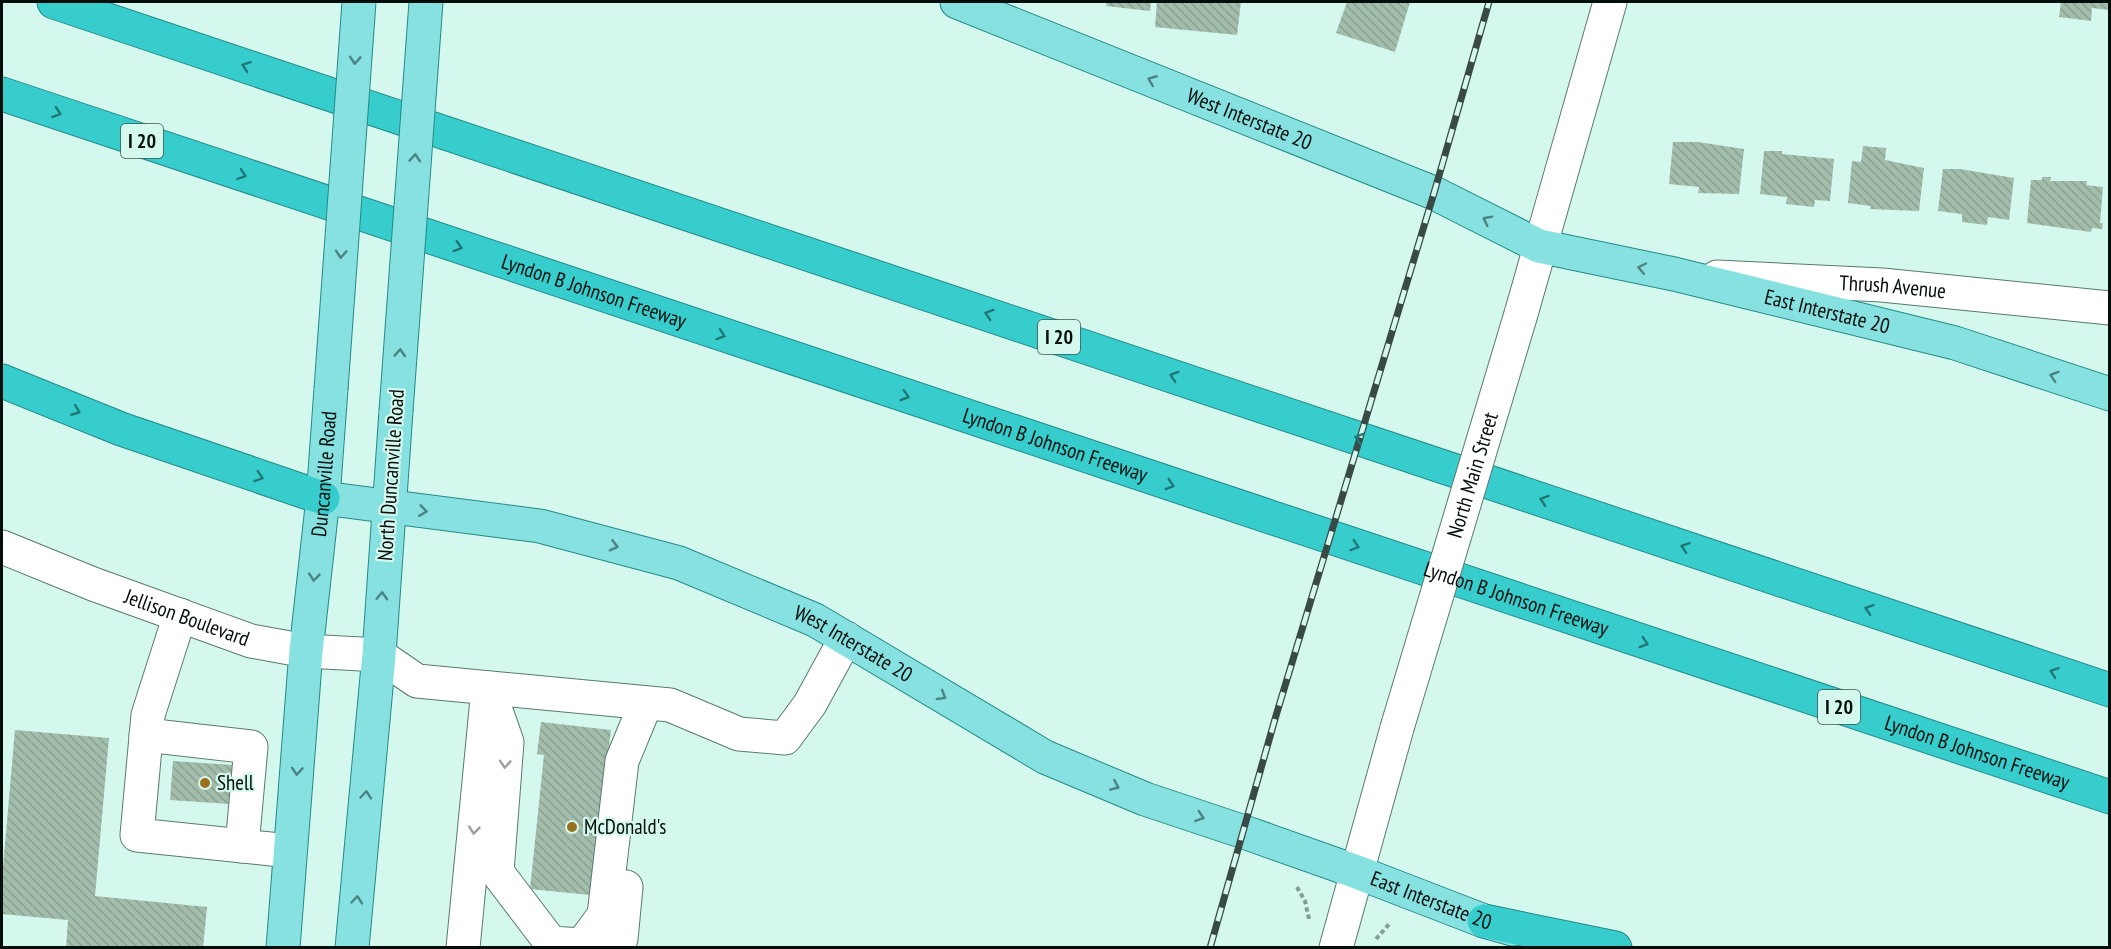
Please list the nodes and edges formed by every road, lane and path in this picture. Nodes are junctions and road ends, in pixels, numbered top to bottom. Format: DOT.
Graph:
graph roads {
  1 [pos="54,2"];
  2 [pos="359,2"];
  3 [pos="426,2"];
  4 [pos="957,2"];
  5 [pos="1610,2"];
  6 [pos="2,94"];
  7 [pos="1539,246"];
  8 [pos="1674,274"];
  9 [pos="2109,308"];
  10 [pos="2,381"];
  11 [pos="2109,394"];
  12 [pos="323,498"];
  13 [pos="388,506"];
  14 [pos="2,547"];
  15 [pos="180,615"];
  16 [pos="846,639"];
  17 [pos="306,651"];
  18 [pos="379,655"];
  19 [pos="488,688"];
  20 [pos="2109,690"];
  21 [pos="646,703"];
  22 [pos="146,735"];
  23 [pos="2109,797"];
  24 [pos="242,846"];
  25 [pos="290,851"];
  26 [pos="1357,872"];
  27 [pos="1297,886"];
  28 [pos="1309,921"];
  29 [pos="1484,921"];
  30 [pos="1390,923"];
  31 [pos="1376,939"];
  32 [pos="617,943"];
  33 [pos="464,947"];
  34 [pos="283,948"];
  35 [pos="352,948"];
  36 [pos="1336,948"];
  37 [pos="1574,948"];
  38 [pos="1615,948"];
  20 -- 1 [label="highway, I 20, one-way"];
  2 -- 12 [label="main road, Duncanville Road, one-way, bridge"];
  13 -- 3 [label="main road, North Duncanville Road, one-way, bridge"];
  7 -- 4 [label="main road, West Interstate 20, one-way"];
  5 -- 7 [label="street, North Main Street"];
  6 -- 23 [label="highway, Lyndon B Johnson Freeway / I 20, one-way"];
  8 -- 7 [label="main road, East Interstate 20, one-way"];
  7 -- 26 [label="street, North Main Street, bridge"];
  8 -- 9 [label="street, Thrush Avenue"];
  11 -- 8 [label="main road, East Interstate 20, one-way"];
  10 -- 12 [label="highway, one-way"];
  12 -- 13 [label="main road, West Interstate 20"];
  12 -- 17 [label="main road, Duncanville Road, one-way"];
  13 -- 16 [label="main road, West Interstate 20, one-way"];
  18 -- 13 [label="main road, North Duncanville Road, one-way"];
  14 -- 15 [label="street, Jellison Boulevard"];
  15 -- 17 [label="street, Jellison Boulevard"];
  15 -- 22 [label="street"];
  16 -- 21 [label="street"];
  16 -- 26 [label="main road, West Interstate 20, one-way"];
  17 -- 18 [label="street, Jellison Boulevard"];
  17 -- 25 [label="main road, Duncanville Road, one-way"];
  18 -- 19 [label="street"];
  35 -- 18 [label="main road, North Duncanville Road, one-way"];
  19 -- 21 [label="street"];
  19 -- 21 [label="street, one-way"];
  19 -- 33 [label="street, one-way"];
  21 -- 32 [label="street"];
  22 -- 24 [label="street"];
  22 -- 24 [label="street"];
  24 -- 25 [label="street"];
  25 -- 34 [label="main road, Duncanville Road"];
  26 -- 29 [label="main road, East Interstate 20"];
  26 -- 36 [label="street, North Main Street"];
  27 -- 28 [label="path"];
  29 -- 37 [label="main road, East Interstate 20"];
  29 -- 38 [label="highway"];
  30 -- 31 [label="path"];
}
